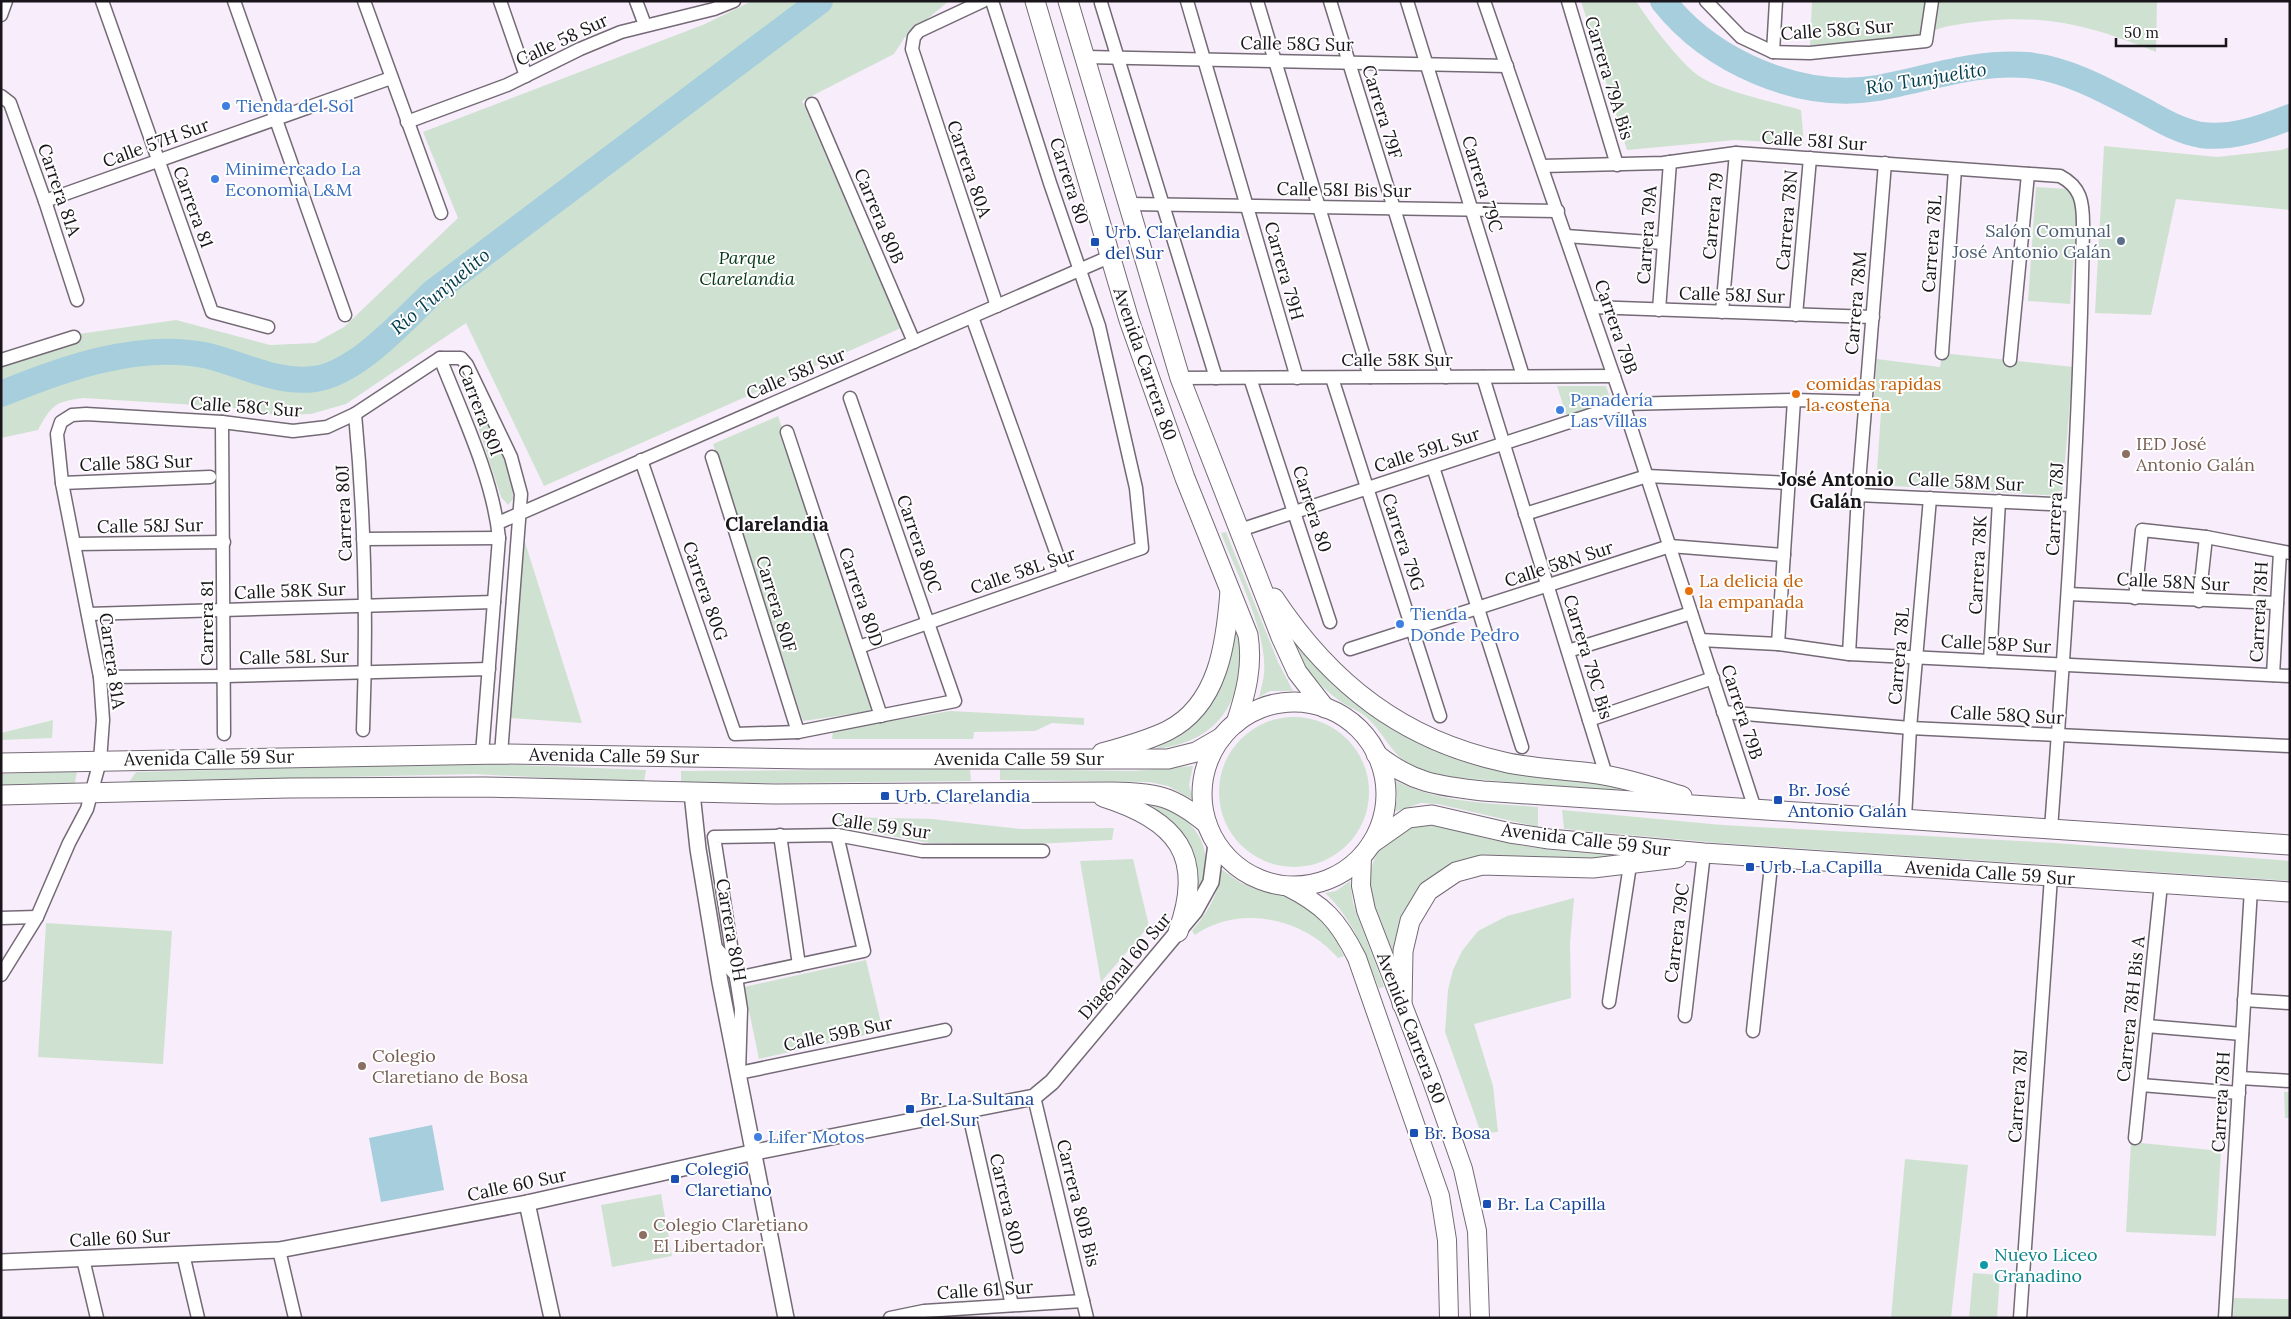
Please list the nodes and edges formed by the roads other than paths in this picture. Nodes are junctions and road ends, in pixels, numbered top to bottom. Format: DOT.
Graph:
graph roads {
  1 [pos="6,1"];
  2 [pos="102,1"];
  3 [pos="234,1"];
  4 [pos="364,1"];
  5 [pos="500,1"];
  6 [pos="636,1"];
  7 [pos="734,1"];
  8 [pos="983,1"];
  9 [pos="992,1"];
  10 [pos="1035,1"];
  11 [pos="1068,1"];
  12 [pos="1187,1"];
  13 [pos="1257,1"];
  14 [pos="1330,1"];
  15 [pos="1407,1"];
  16 [pos="1484,1"];
  17 [pos="1568,1"];
  18 [pos="1776,1"];
  19 [pos="1932,1"];
  20 [pos="1707,2"];
  21 [pos="1100,3"];
  22 [pos="1,15"];
  23 [pos="644,25"];
  24 [pos="1773,52"];
  25 [pos="1086,57"];
  26 [pos="1117,58"];
  27 [pos="1204,60"];
  28 [pos="1275,61"];
  29 [pos="1349,63"];
  30 [pos="1427,64"];
  31 [pos="1507,66"];
  32 [pos="526,76"];
  33 [pos="392,78"];
  34 [pos="1,96"];
  35 [pos="812,104"];
  36 [pos="276,119"];
  37 [pos="408,122"];
  38 [pos="1736,153"];
  39 [pos="1810,158"];
  40 [pos="158,161"];
  41 [pos="1670,162"];
  42 [pos="1885,164"];
  43 [pos="1617,165"];
  44 [pos="1542,166"];
  45 [pos="1955,169"];
  46 [pos="2028,174"];
  47 [pos="2079,191"];
  48 [pos="45,201"];
  49 [pos="1129,204"];
  50 [pos="1162,205"];
  51 [pos="1247,206"];
  52 [pos="1319,207"];
  53 [pos="1394,208"];
  54 [pos="1471,209"];
  55 [pos="1558,211"];
  56 [pos="441,213"];
  57 [pos="1566,236"];
  58 [pos="1664,243"];
  59 [pos="1109,257"];
  60 [pos="1081,270"];
  61 [pos="77,300"];
  62 [pos="997,306"];
  63 [pos="1591,307"];
  64 [pos="1658,310"];
  65 [pos="1722,312"];
  66 [pos="345,315"];
  67 [pos="1796,315"];
  68 [pos="972,317"];
  69 [pos="1873,317"];
  70 [pos="268,327"];
  71 [pos="74,337"];
  72 [pos="914,342"];
  73 [pos="1942,353"];
  74 [pos="440,358"];
  75 [pos="1,360"];
  76 [pos="2010,360"];
  77 [pos="1523,376"];
  78 [pos="1614,376"];
  79 [pos="1370,377"];
  80 [pos="1446,377"];
  81 [pos="1483,377"];
  82 [pos="1180,378"];
  83 [pos="1216,378"];
  84 [pos="1250,378"];
  85 [pos="1297,378"];
  86 [pos="1332,378"];
  87 [pos="850,398"];
  88 [pos="1794,400"];
  89 [pos="1866,402"];
  90 [pos="1624,404"];
  91 [pos="355,414"];
  92 [pos="61,422"];
  93 [pos="222,422"];
  94 [pos="787,432"];
  95 [pos="1504,444"];
  96 [pos="712,457"];
  97 [pos="641,460"];
  98 [pos="1433,467"];
  99 [pos="1647,476"];
  100 [pos="210,478"];
  101 [pos="62,483"];
  102 [pos="1788,483"];
  103 [pos="1367,488"];
  104 [pos="1858,495"];
  105 [pos="1930,498"];
  106 [pos="1998,501"];
  107 [pos="2072,505"];
  108 [pos="1295,512"];
  109 [pos="520,514"];
  110 [pos="1526,514"];
  111 [pos="498,523"];
  112 [pos="1240,530"];
  113 [pos="2206,537"];
  114 [pos="499,538"];
  115 [pos="363,539"];
  116 [pos="224,542"];
  117 [pos="76,544"];
  118 [pos="1670,546"];
  119 [pos="1142,548"];
  120 [pos="2285,552"];
  121 [pos="1250,553"];
  122 [pos="1784,555"];
  123 [pos="1064,574"];
  124 [pos="1548,586"];
  125 [pos="1230,588"];
  126 [pos="2068,594"];
  127 [pos="2135,598"];
  128 [pos="2199,601"];
  129 [pos="494,602"];
  130 [pos="2277,603"];
  131 [pos="365,607"];
  132 [pos="1478,608"];
  133 [pos="224,611"];
  134 [pos="1691,613"];
  135 [pos="88,614"];
  136 [pos="1330,622"];
  137 [pos="928,623"];
  138 [pos="1412,629"];
  139 [pos="1700,640"];
  140 [pos="1778,644"];
  141 [pos="859,646"];
  142 [pos="1350,649"];
  143 [pos="1568,651"];
  144 [pos="1849,654"];
  145 [pos="1917,658"];
  146 [pos="1990,661"];
  147 [pos="2063,666"];
  148 [pos="489,669"];
  149 [pos="365,673"];
  150 [pos="2273,675"];
  151 [pos="224,676"];
  152 [pos="2290,676"];
  153 [pos="100,677"];
  154 [pos="1713,678"];
  155 [pos="1325,708"];
  156 [pos="1723,712"];
  157 [pos="881,716"];
  158 [pos="1440,716"];
  159 [pos="1589,720"];
  160 [pos="1236,723"];
  161 [pos="1910,728"];
  162 [pos="363,730"];
  163 [pos="798,732"];
  164 [pos="224,734"];
  165 [pos="2058,735"];
  166 [pos="1222,737"];
  167 [pos="2290,746"];
  168 [pos="1522,747"];
  169 [pos="491,754"];
  170 [pos="1376,754"];
  171 [pos="1079,759"];
  172 [pos="100,761"];
  173 [pos="1,763"];
  174 [pos="1606,775"];
  175 [pos="1085,792"];
  176 [pos="93,793"];
  177 [pos="692,793"];
  178 [pos="1,795"];
  179 [pos="1717,806"];
  180 [pos="1755,808"];
  181 [pos="1905,818"];
  182 [pos="1207,824"];
  183 [pos="2051,829"];
  184 [pos="780,835"];
  185 [pos="837,835"];
  186 [pos="714,837"];
  187 [pos="1216,844"];
  188 [pos="2290,845"];
  189 [pos="1366,850"];
  190 [pos="1043,851"];
  191 [pos="1704,853"];
  192 [pos="1772,857"];
  193 [pos="1630,865"];
  194 [pos="2051,877"];
  195 [pos="2161,884"];
  196 [pos="1286,886"];
  197 [pos="2251,889"];
  198 [pos="2290,892"];
  199 [pos="36,917"];
  200 [pos="1,918"];
  201 [pos="1178,932"];
  202 [pos="715,948"];
  203 [pos="799,965"];
  204 [pos="1,975"];
  205 [pos="735,975"];
  206 [pos="2244,1000"];
  207 [pos="1609,1002"];
  208 [pos="2290,1003"];
  209 [pos="1402,1004"];
  210 [pos="1685,1016"];
  211 [pos="2147,1026"];
  212 [pos="945,1030"];
  213 [pos="1753,1031"];
  214 [pos="2242,1034"];
  215 [pos="739,1073"];
  216 [pos="2240,1078"];
  217 [pos="2290,1081"];
  218 [pos="2141,1085"];
  219 [pos="2239,1093"];
  220 [pos="1034,1096"];
  221 [pos="968,1110"];
  222 [pos="2136,1138"];
  223 [pos="755,1152"];
  224 [pos="527,1203"];
  225 [pos="279,1250"];
  226 [pos="183,1254"];
  227 [pos="83,1259"];
  228 [pos="1,1262"];
  229 [pos="1083,1301"];
  230 [pos="1012,1305"];
  231 [pos="97,1318"];
  232 [pos="198,1318"];
  233 [pos="295,1318"];
  234 [pos="552,1318"];
  235 [pos="786,1318"];
  236 [pos="890,1318"];
  237 [pos="1087,1318"];
  238 [pos="1449,1318"];
  239 [pos="1480,1318"];
  240 [pos="2020,1318"];
  241 [pos="2225,1318"];
  1 -- 22 [label="street"];
  2 -- 40 [label="street, Carrera 81"];
  3 -- 36 [label="street"];
  4 -- 33 [label="street"];
  5 -- 32 [label="street"];
  6 -- 23 [label="street"];
  7 -- 23 [label="street, Calle 58 Sur"];
  8 -- 62 [label="street, Carrera 80A"];
  9 -- 60 [label="street, Carrera 80"];
  10 -- 59 [label="main road, Avenida Carrera 80"];
  11 -- 25 [label="main road, Avenida Carrera 80"];
  12 -- 27 [label="street, Carrera 79H"];
  13 -- 28 [label="street"];
  14 -- 29 [label="street, Carrera 79F"];
  15 -- 30 [label="street, Carrera 79C"];
  16 -- 31 [label="street, Carrera 79B"];
  17 -- 43 [label="street, Carrera 79A Bis"];
  18 -- 24 [label="street"];
  19 -- 24 [label="street, Calle 58G Sur"];
  20 -- 24 [label="street, Calle 58G Sur"];
  21 -- 26 [label="street"];
  23 -- 32 [label="street, Calle 58 Sur"];
  25 -- 26 [label="street, Calle 58G Sur"];
  25 -- 49 [label="main road, Avenida Carrera 80"];
  26 -- 27 [label="street, Calle 58G Sur"];
  26 -- 50 [label="street"];
  27 -- 28 [label="street, Calle 58G Sur"];
  27 -- 51 [label="street, Carrera 79H"];
  28 -- 29 [label="street, Calle 58G Sur"];
  28 -- 52 [label="street"];
  29 -- 30 [label="street, Calle 58G Sur"];
  29 -- 53 [label="street, Carrera 79F"];
  30 -- 31 [label="street, Calle 58G Sur"];
  30 -- 54 [label="street, Carrera 79C"];
  31 -- 44 [label="street, Carrera 79B"];
  32 -- 37 [label="street, Calle 58 Sur"];
  33 -- 36 [label="street, Calle 57H Sur"];
  33 -- 37 [label="street"];
  34 -- 48 [label="street, Carrera 81A"];
  35 -- 72 [label="street, Carrera 80B"];
  36 -- 40 [label="street, Calle 57H Sur"];
  36 -- 66 [label="street"];
  37 -- 56 [label="street"];
  38 -- 39 [label="street, Calle 58I Sur"];
  38 -- 41 [label="street, Calle 58I Sur"];
  38 -- 65 [label="street, Carrera 79"];
  39 -- 42 [label="street, Calle 58I Sur"];
  39 -- 67 [label="street, Carrera 78N"];
  40 -- 48 [label="street, Calle 57H Sur"];
  40 -- 70 [label="street, Carrera 81"];
  41 -- 43 [label="street, Calle 58I Sur"];
  41 -- 58 [label="street, Carrera 79A"];
  42 -- 45 [label="street, Calle 58I Sur"];
  42 -- 69 [label="street, Carrera 78M"];
  43 -- 44 [label="street, Calle 58I Sur"];
  44 -- 55 [label="street, Carrera 79B"];
  45 -- 46 [label="street, Calle 58I Sur"];
  45 -- 73 [label="street, Carrera 78L"];
  46 -- 47 [label="street, Calle 58I Sur"];
  46 -- 76 [label="street"];
  47 -- 107 [label="street, Carrera 78J"];
  48 -- 61 [label="street, Carrera 81A"];
  49 -- 50 [label="street, Calle 58I Bis Sur"];
  49 -- 82 [label="main road, Avenida Carrera 80"];
  50 -- 51 [label="street, Calle 58I Bis Sur"];
  50 -- 83 [label="street"];
  51 -- 52 [label="street, Calle 58I Bis Sur"];
  51 -- 85 [label="street, Carrera 79H"];
  52 -- 53 [label="street, Calle 58I Bis Sur"];
  52 -- 79 [label="street"];
  53 -- 54 [label="street, Calle 58I Bis Sur"];
  53 -- 80 [label="street, Carrera 79F"];
  54 -- 55 [label="street, Calle 58I Bis Sur"];
  54 -- 77 [label="street, Carrera 79C"];
  55 -- 57 [label="street, Carrera 79B"];
  57 -- 58 [label="street"];
  57 -- 63 [label="street, Carrera 79B"];
  58 -- 64 [label="street, Carrera 79A"];
  59 -- 60 [label="street, Calle 58J Sur"];
  59 -- 125 [label="main road, Avenida Carrera 80"];
  60 -- 62 [label="street, Calle 58J Sur"];
  60 -- 119 [label="street, Carrera 80"];
  62 -- 68 [label="street, Calle 58J Sur"];
  63 -- 64 [label="street, Calle 58J Sur"];
  63 -- 78 [label="street, Carrera 79B"];
  64 -- 65 [label="street, Calle 58J Sur"];
  65 -- 67 [label="street, Calle 58J Sur"];
  67 -- 69 [label="street, Calle 58J Sur"];
  68 -- 72 [label="street, Calle 58J Sur"];
  68 -- 123 [label="street"];
  69 -- 89 [label="street, Carrera 78M"];
  71 -- 75 [label="street"];
  72 -- 97 [label="street, Calle 58J Sur"];
  74 -- 91 [label="street, Calle 58C Sur"];
  74 -- 109 [label="street, Carrera 80I"];
  74 -- 111 [label="street, Carrera 80I"];
  77 -- 78 [label="street, Calle 58K Sur"];
  77 -- 81 [label="street, Calle 58K Sur"];
  78 -- 90 [label="street, Carrera 79B"];
  79 -- 80 [label="street, Calle 58K Sur"];
  79 -- 86 [label="street, Calle 58K Sur"];
  80 -- 81 [label="street, Calle 58K Sur"];
  81 -- 95 [label="street, Carrera 79C Bis"];
  82 -- 83 [label="street, Calle 58K Sur"];
  82 -- 112 [label="main road, Avenida Carrera 80"];
  83 -- 84 [label="street, Calle 58K Sur"];
  84 -- 85 [label="street, Calle 58K Sur"];
  84 -- 108 [label="street, Carrera 80"];
  85 -- 86 [label="street, Calle 58K Sur"];
  86 -- 103 [label="street, Carrera 79G"];
  87 -- 137 [label="street, Carrera 80C"];
  88 -- 89 [label="street"];
  88 -- 90 [label="street"];
  88 -- 102 [label="street"];
  89 -- 104 [label="street, Carrera 78M"];
  90 -- 95 [label="street, Calle 59L Sur"];
  90 -- 99 [label="street, Carrera 79B"];
  91 -- 93 [label="street, Calle 58C Sur"];
  91 -- 115 [label="street, Carrera 80J"];
  92 -- 93 [label="street, Calle 58C Sur"];
  92 -- 101 [label="street, Carrera 81A"];
  93 -- 116 [label="street, Carrera 81"];
  94 -- 141 [label="street, Carrera 80D"];
  95 -- 98 [label="street, Calle 59L Sur"];
  95 -- 110 [label="street, Carrera 79C Bis"];
  96 -- 163 [label="street, Carrera 80F"];
  97 -- 109 [label="street, Calle 58J Sur"];
  97 -- 163 [label="street, Carrera 80G"];
  98 -- 103 [label="street, Calle 59L Sur"];
  98 -- 132 [label="street"];
  99 -- 102 [label="street"];
  99 -- 110 [label="street"];
  99 -- 118 [label="street, Carrera 79B"];
  100 -- 101 [label="street, Calle 58G Sur"];
  101 -- 117 [label="street, Carrera 81A"];
  102 -- 122 [label="street"];
  103 -- 108 [label="street, Calle 59L Sur"];
  103 -- 138 [label="street, Carrera 79G"];
  104 -- 105 [label="street, Calle 58M Sur"];
  104 -- 144 [label="street, Carrera 78M"];
  105 -- 106 [label="street, Calle 58M Sur"];
  105 -- 145 [label="street, Carrera 78L"];
  106 -- 107 [label="street, Calle 58M Sur"];
  106 -- 146 [label="street, Carrera 78K"];
  107 -- 126 [label="street, Carrera 78J"];
  108 -- 112 [label="street, Calle 59L Sur"];
  108 -- 136 [label="street, Carrera 80"];
  109 -- 111 [label="street, Calle 58J Sur"];
  109 -- 169 [label="street, Carrera 80I"];
  110 -- 124 [label="street, Carrera 79C Bis"];
  111 -- 114 [label="street, Carrera 80I"];
  112 -- 121 [label="main road, Avenida Carrera 80"];
  113 -- 120 [label="street"];
  113 -- 127 [label="street"];
  113 -- 128 [label="street"];
  114 -- 115 [label="street"];
  114 -- 129 [label="street, Carrera 80I"];
  115 -- 131 [label="street, Carrera 80J"];
  116 -- 117 [label="street, Calle 58J Sur"];
  116 -- 133 [label="street, Carrera 81"];
  117 -- 135 [label="street, Carrera 81A"];
  118 -- 122 [label="street, Calle 58N Sur"];
  118 -- 124 [label="street, Calle 58N Sur"];
  118 -- 134 [label="street, Carrera 79B"];
  119 -- 123 [label="street, Calle 58L Sur"];
  120 -- 130 [label="street, Carrera 78H"];
  121 -- 155 [label="main road, Avenida Carrera 80"];
  121 -- 174 [label="main road"];
  122 -- 140 [label="street"];
  123 -- 137 [label="street, Calle 58L Sur"];
  124 -- 132 [label="street, Calle 58N Sur"];
  124 -- 143 [label="street, Carrera 79C Bis"];
  125 -- 160 [label="main road, Avenida Carrera 80"];
  125 -- 171 [label="main road"];
  126 -- 127 [label="street, Calle 58N Sur"];
  126 -- 147 [label="street, Carrera 78J"];
  127 -- 128 [label="street, Calle 58N Sur"];
  128 -- 130 [label="street, Calle 58N Sur"];
  129 -- 131 [label="street, Calle 58K Sur"];
  129 -- 148 [label="street, Carrera 80I"];
  130 -- 150 [label="street, Carrera 78H"];
  131 -- 133 [label="street, Calle 58K Sur"];
  131 -- 149 [label="street, Carrera 80J"];
  132 -- 138 [label="street, Calle 58N Sur"];
  132 -- 168 [label="street"];
  133 -- 135 [label="street, Calle 58K Sur"];
  133 -- 151 [label="street, Carrera 81"];
  134 -- 139 [label="street, Carrera 79B"];
  134 -- 143 [label="street"];
  135 -- 153 [label="street, Carrera 81A"];
  137 -- 141 [label="street, Calle 58L Sur"];
  137 -- 157 [label="street, Carrera 80C"];
  138 -- 142 [label="street, Calle 58N Sur"];
  138 -- 158 [label="street, Carrera 79G"];
  139 -- 140 [label="street, Calle 58P Sur"];
  139 -- 154 [label="street, Carrera 79B"];
  140 -- 144 [label="street, Calle 58P Sur"];
  141 -- 157 [label="street, Carrera 80D"];
  143 -- 159 [label="street, Carrera 79C Bis"];
  144 -- 145 [label="street, Calle 58P Sur"];
  145 -- 146 [label="street, Calle 58P Sur"];
  145 -- 161 [label="street, Carrera 78L"];
  146 -- 147 [label="street, Calle 58P Sur"];
  147 -- 150 [label="street, Calle 58P Sur"];
  147 -- 165 [label="street, Carrera 78J"];
  148 -- 149 [label="street, Calle 58L Sur"];
  148 -- 169 [label="street, Carrera 80I"];
  149 -- 151 [label="street, Calle 58L Sur"];
  149 -- 162 [label="street, Carrera 80J"];
  150 -- 152 [label="street, Calle 58P Sur"];
  151 -- 153 [label="street, Calle 58L Sur"];
  151 -- 164 [label="street, Carrera 81"];
  153 -- 172 [label="street, Carrera 81A"];
  154 -- 156 [label="street, Carrera 79B"];
  154 -- 159 [label="street"];
  155 -- 160 [label="main road"];
  155 -- 170 [label="main road"];
  156 -- 161 [label="street, Calle 58Q Sur"];
  156 -- 180 [label="street, Carrera 79B"];
  157 -- 163 [label="street"];
  159 -- 174 [label="street, Carrera 79C Bis"];
  160 -- 166 [label="main road"];
  161 -- 165 [label="street, Calle 58Q Sur"];
  161 -- 181 [label="street, Carrera 78L"];
  165 -- 167 [label="street, Calle 58Q Sur"];
  165 -- 183 [label="street, Carrera 78J"];
  166 -- 171 [label="main road, Avenida Calle 59 Sur"];
  166 -- 182 [label="main road"];
  169 -- 171 [label="main road, Avenida Calle 59 Sur"];
  169 -- 172 [label="main road, Avenida Calle 59 Sur"];
  170 -- 179 [label="main road"];
  170 -- 189 [label="main road"];
  172 -- 173 [label="main road, Avenida Calle 59 Sur"];
  172 -- 176 [label="street, Carrera 81A"];
  174 -- 179 [label="main road"];
  175 -- 177 [label="main road, Avenida Calle 59 Sur"];
  175 -- 182 [label="main road, Avenida Calle 59 Sur"];
  175 -- 201 [label="main road"];
  176 -- 177 [label="main road, Avenida Calle 59 Sur"];
  176 -- 178 [label="main road, Avenida Calle 59 Sur"];
  176 -- 199 [label="street, Carrera 81A"];
  177 -- 202 [label="street, Carrera 80H"];
  179 -- 180 [label="main road"];
  180 -- 181 [label="main road"];
  181 -- 183 [label="main road"];
  182 -- 187 [label="main road, Avenida Calle 59 Sur"];
  183 -- 188 [label="main road"];
  184 -- 185 [label="street, Calle 59 Sur"];
  184 -- 186 [label="street, Calle 59 Sur"];
  184 -- 203 [label="street"];
  185 -- 190 [label="street, Calle 59 Sur"];
  185 -- 203 [label="street"];
  186 -- 205 [label="street, Carrera 80H"];
  187 -- 196 [label="main road, Avenida Calle 59 Sur"];
  187 -- 201 [label="street, Diagonal 60 Sur"];
  189 -- 191 [label="main road, Avenida Calle 59 Sur"];
  189 -- 196 [label="main road, Avenida Calle 59 Sur"];
  189 -- 209 [label="main road, Avenida Carrera 80"];
  191 -- 192 [label="main road, Avenida Calle 59 Sur"];
  191 -- 193 [label="main road"];
  191 -- 210 [label="street, Carrera 79C"];
  192 -- 194 [label="main road, Avenida Calle 59 Sur"];
  192 -- 213 [label="street"];
  193 -- 207 [label="street"];
  193 -- 209 [label="main road"];
  194 -- 195 [label="main road, Avenida Calle 59 Sur"];
  194 -- 240 [label="street, Carrera 78J"];
  195 -- 197 [label="main road, Avenida Calle 59 Sur"];
  195 -- 211 [label="street, Carrera 78H Bis A"];
  196 -- 238 [label="main road, Avenida Carrera 80"];
  197 -- 198 [label="main road, Avenida Calle 59 Sur"];
  197 -- 206 [label="street, Carrera 78H"];
  199 -- 200 [label="street"];
  199 -- 204 [label="street, Carrera 81A"];
  201 -- 220 [label="street, Diagonal 60 Sur"];
  202 -- 205 [label="street"];
  202 -- 215 [label="street, Carrera 80H"];
  203 -- 205 [label="street"];
  205 -- 215 [label="street, Carrera 80H"];
  206 -- 208 [label="street"];
  206 -- 214 [label="street, Carrera 78H"];
  209 -- 239 [label="main road, Avenida Carrera 80"];
  211 -- 214 [label="street"];
  211 -- 218 [label="street, Carrera 78H Bis A"];
  212 -- 215 [label="street, Calle 59B Sur"];
  214 -- 216 [label="street, Carrera 78H"];
  215 -- 223 [label="street, Carrera 80H"];
  216 -- 217 [label="street"];
  216 -- 219 [label="street, Carrera 78H"];
  218 -- 219 [label="street"];
  218 -- 222 [label="street, Carrera 78H Bis A"];
  219 -- 241 [label="street, Carrera 78H"];
  220 -- 221 [label="street, Calle 60 Sur"];
  220 -- 229 [label="street, Carrera 80B Bis"];
  221 -- 223 [label="street, Calle 60 Sur"];
  221 -- 230 [label="street, Carrera 80D"];
  223 -- 224 [label="street, Calle 60 Sur"];
  223 -- 235 [label="street, Carrera 80H"];
  224 -- 225 [label="street, Calle 60 Sur"];
  224 -- 234 [label="street"];
  225 -- 226 [label="street, Calle 60 Sur"];
  225 -- 233 [label="street"];
  226 -- 227 [label="street, Calle 60 Sur"];
  226 -- 232 [label="street"];
  227 -- 228 [label="street, Calle 60 Sur"];
  227 -- 231 [label="street"];
  229 -- 230 [label="street, Calle 61 Sur"];
  229 -- 237 [label="street, Carrera 80B Bis"];
  230 -- 236 [label="street, Calle 61 Sur"];
}
